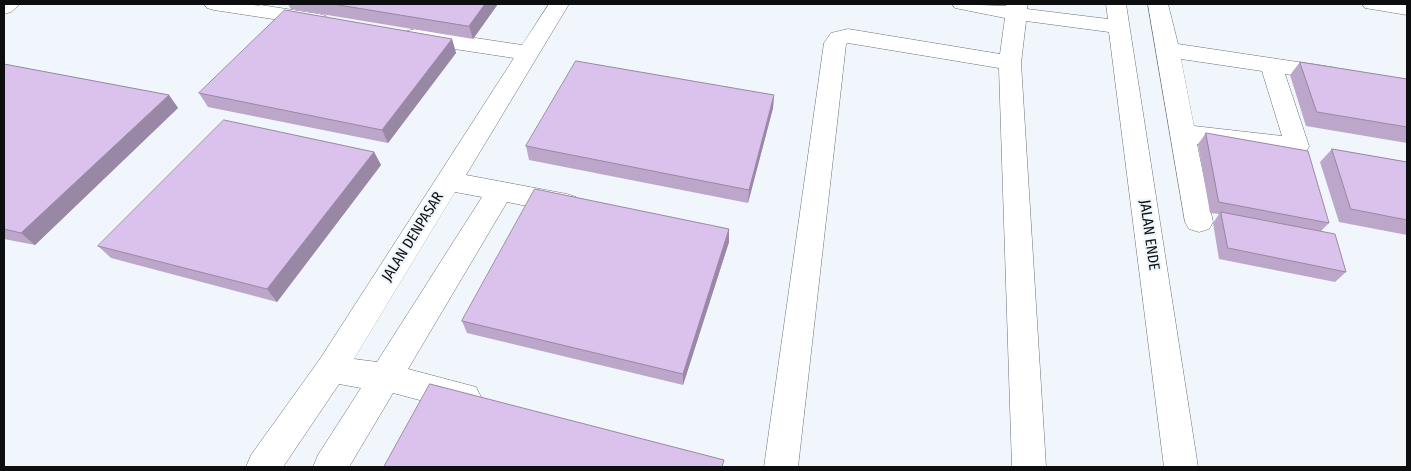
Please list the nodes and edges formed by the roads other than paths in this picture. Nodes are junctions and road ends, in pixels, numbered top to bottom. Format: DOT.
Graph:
graph roads {
  1 [pos="10,4"];
  2 [pos="214,4"];
  3 [pos="559,4"];
  4 [pos="962,4"];
  5 [pos="1158,4"];
  6 [pos="1372,4"];
  7 [pos="4,8"];
  8 [pos="1018,9"];
  9 [pos="1407,9"];
  10 [pos="1118,15"];
  11 [pos="341,24"];
  12 [pos="399,34"];
  13 [pos="1169,50"];
  14 [pos="527,54"];
  15 [pos="1010,63"];
  16 [pos="1271,65"];
  17 [pos="1349,77"];
  18 [pos="1181,133"];
  19 [pos="448,181"];
  20 [pos="500,191"];
  21 [pos="588,208"];
  22 [pos="1199,222"];
  23 [pos="332,369"];
  24 [pos="384,377"];
  25 [pos="497,405"];
  26 [pos="263,467"];
  27 [pos="330,467"];
  28 [pos="781,467"];
  29 [pos="1029,467"];
  30 [pos="1181,467"];
  1 -- 7 [label="lane"];
  2 -- 11 [label="lane"];
  3 -- 14 [label="lane, JALAN DENPASAR"];
  4 -- 8 [label="lane"];
  5 -- 13 [label="lane"];
  6 -- 9 [label="lane"];
  8 -- 10 [label="lane"];
  8 -- 15 [label="lane"];
  10 -- 30 [label="lane, JALAN ENDE"];
  12 -- 14 [label="lane"];
  13 -- 16 [label="lane"];
  13 -- 18 [label="lane"];
  14 -- 19 [label="lane, JALAN DENPASAR"];
  15 -- 28 [label="lane"];
  15 -- 29 [label="lane"];
  16 -- 17 [label="lane"];
  16 -- 18 [label="lane"];
  18 -- 22 [label="lane"];
  19 -- 20 [label="lane"];
  19 -- 23 [label="lane, JALAN DENPASAR"];
  20 -- 21 [label="lane"];
  20 -- 24 [label="lane"];
  23 -- 24 [label="lane"];
  23 -- 26 [label="lane, JALAN DENPASAR"];
  24 -- 25 [label="lane"];
  24 -- 27 [label="lane"];
}
